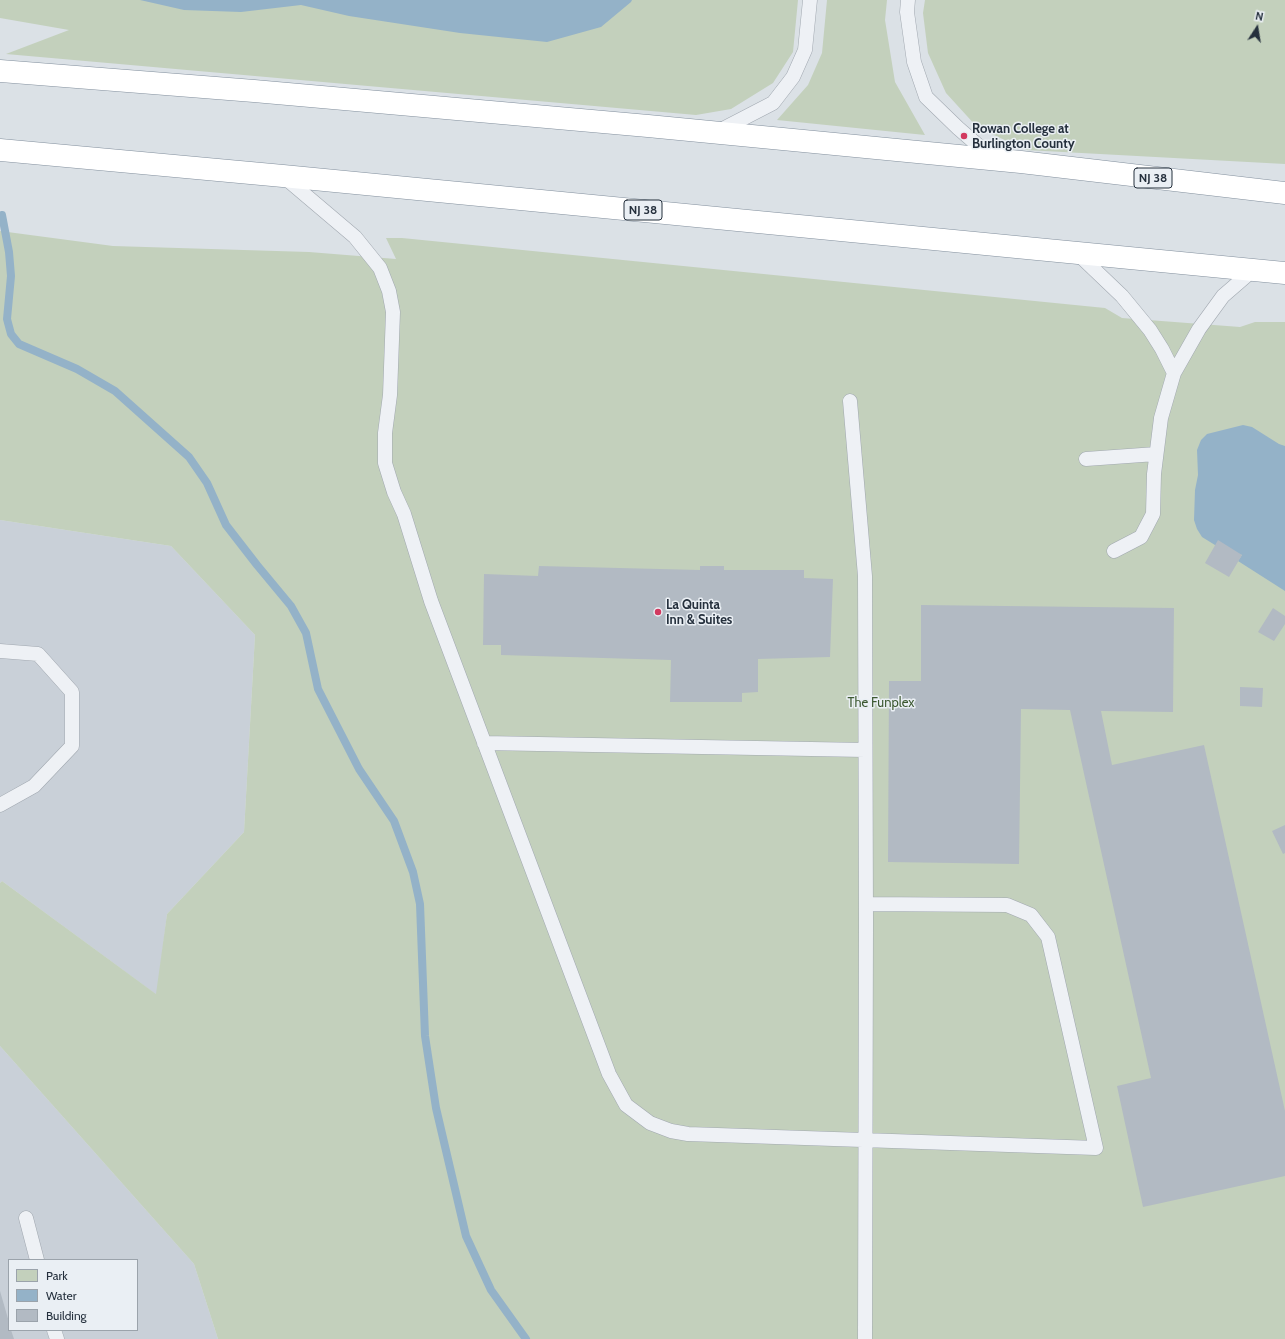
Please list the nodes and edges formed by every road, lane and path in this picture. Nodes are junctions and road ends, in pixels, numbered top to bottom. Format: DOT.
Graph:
graph roads {
  1 [pos="810,0"];
  2 [pos="908,0"];
  3 [pos="0,71"];
  4 [pos="716,133"];
  5 [pos="0,150"];
  6 [pos="1021,162"];
  7 [pos="283,176"];
  8 [pos="1285,193"];
  9 [pos="1077,253"];
  10 [pos="1253,270"];
  11 [pos="1285,272"];
  12 [pos="1174,373"];
  13 [pos="850,401"];
  14 [pos="1156,454"];
  15 [pos="1086,459"];
  16 [pos="1114,552"];
  17 [pos="0,651"];
  18 [pos="484,744"];
  19 [pos="865,750"];
  20 [pos="0,805"];
  21 [pos="866,904"];
  22 [pos="865,1140"];
  23 [pos="26,1218"];
  24 [pos="37,1259"];
  25 [pos="865,1339"];
  1 -- 4 [label="lane"];
  2 -- 6 [label="lane"];
  3 -- 4 [label="highway, NJ 38"];
  4 -- 6 [label="highway, NJ 38"];
  5 -- 7 [label="highway, NJ 38"];
  6 -- 8 [label="highway, NJ 38"];
  7 -- 9 [label="highway, NJ 38"];
  7 -- 18 [label="lane"];
  9 -- 10 [label="highway, NJ 38"];
  9 -- 12 [label="lane"];
  10 -- 11 [label="highway, NJ 38"];
  10 -- 12 [label="lane"];
  12 -- 14 [label="lane"];
  13 -- 19 [label="lane"];
  14 -- 15 [label="lane"];
  14 -- 16 [label="lane"];
  17 -- 20 [label="lane"];
  18 -- 19 [label="lane"];
  18 -- 22 [label="lane"];
  19 -- 21 [label="lane"];
  21 -- 22 [label="lane"];
  21 -- 22 [label="lane"];
  22 -- 25 [label="lane"];
  23 -- 24 [label="lane"];
}
